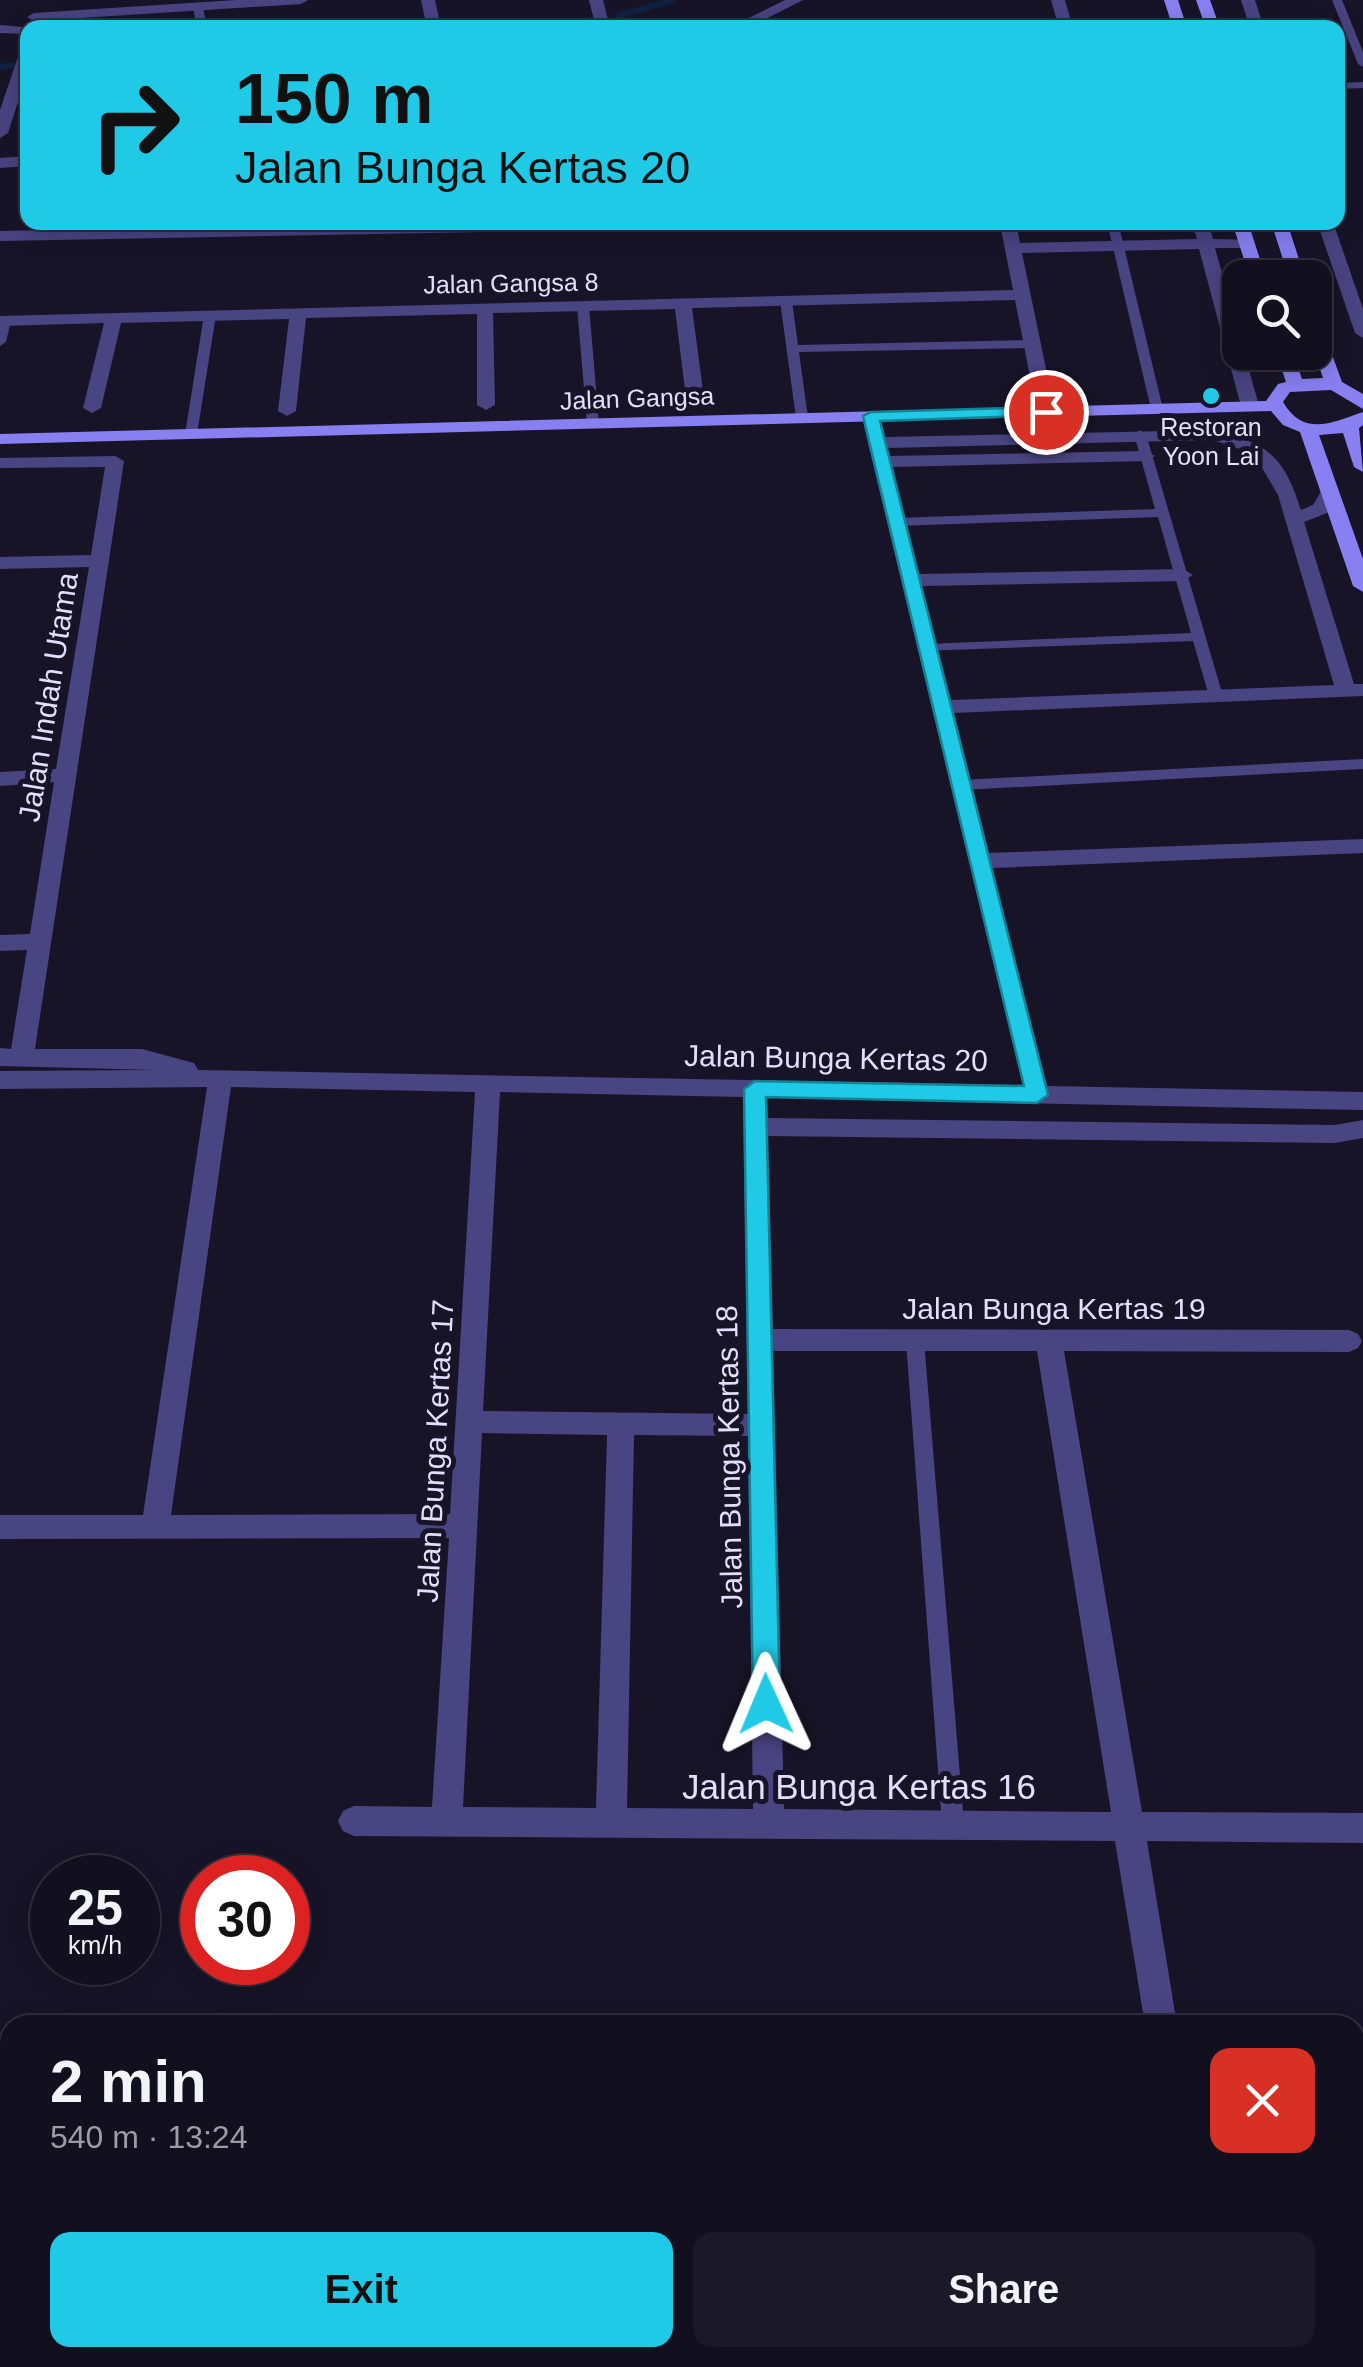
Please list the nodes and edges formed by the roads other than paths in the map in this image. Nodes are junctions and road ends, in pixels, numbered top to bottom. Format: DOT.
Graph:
graph roads {
  1 [pos="301,0"];
  2 [pos="796,0"];
  3 [pos="1337,0"];
  4 [pos="168,4"];
  5 [pos="198,7"];
  6 [pos="64,20"];
  7 [pos="200,20"];
  8 [pos="753,20"];
  9 [pos="1363,64"];
  10 [pos="20,73"];
  11 [pos="6,106"];
  12 [pos="0,133"];
  13 [pos="57,230"];
  14 [pos="1009,230"];
  15 [pos="1113,230"];
  16 [pos="1202,230"];
  17 [pos="1242,230"];
  18 [pos="1281,230"];
  19 [pos="1328,230"];
  20 [pos="0,236"];
  21 [pos="1246,242"];
  22 [pos="1206,244"];
  23 [pos="1116,246"];
  24 [pos="1013,248"];
  25 [pos="1252,260"];
  26 [pos="1291,260"];
  27 [pos="1022,295"];
  28 [pos="786,301"];
  29 [pos="683,303"];
  30 [pos="583,306"];
  31 [pos="485,308"];
  32 [pos="298,313"];
  33 [pos="210,315"];
  34 [pos="114,318"];
  35 [pos="3,320"];
  36 [pos="1363,333"];
  37 [pos="0,342"];
  38 [pos="1033,344"];
  39 [pos="792,349"];
  40 [pos="1290,370"];
  41 [pos="1329,370"];
  42 [pos="1295,384"];
  43 [pos="1334,385"];
  44 [pos="696,398"];
  45 [pos="1363,402"];
  46 [pos="486,405"];
  47 [pos="1250,406"];
  48 [pos="1276,406"];
  49 [pos="92,408"];
  50 [pos="1157,409"];
  51 [pos="288,411"];
  52 [pos="1046,412"];
  53 [pos="871,416"];
  54 [pos="802,418"];
  55 [pos="1356,422"];
  56 [pos="593,424"];
  57 [pos="1307,428"];
  58 [pos="192,434"];
  59 [pos="1140,434"];
  60 [pos="0,439"];
  61 [pos="880,452"];
  62 [pos="1146,456"];
  63 [pos="0,463"];
  64 [pos="1363,467"];
  65 [pos="1330,492"];
  66 [pos="1164,513"];
  67 [pos="1294,519"];
  68 [pos="897,522"];
  69 [pos="99,561"];
  70 [pos="0,563"];
  71 [pos="1182,575"];
  72 [pos="911,580"];
  73 [pos="1363,586"];
  74 [pos="1202,636"];
  75 [pos="928,648"];
  76 [pos="1355,690"];
  77 [pos="1216,696"];
  78 [pos="942,707"];
  79 [pos="1363,764"];
  80 [pos="66,775"];
  81 [pos="0,779"];
  82 [pos="961,784"];
  83 [pos="1363,846"];
  84 [pos="980,861"];
  85 [pos="40,942"];
  86 [pos="0,943"];
  87 [pos="11,1057"];
  88 [pos="220,1078"];
  89 [pos="0,1080"];
  90 [pos="488,1084"];
  91 [pos="755,1089"];
  92 [pos="1037,1095"];
  93 [pos="1363,1102"];
  94 [pos="756,1127"];
  95 [pos="1363,1128"];
  96 [pos="760,1340"];
  97 [pos="914,1341"];
  98 [pos="1349,1341"];
  99 [pos="1049,1342"];
  100 [pos="470,1422"];
  101 [pos="621,1423"];
  102 [pos="761,1424"];
  103 [pos="464,1526"];
  104 [pos="0,1527"];
  105 [pos="154,1527"];
  106 [pos="354,1821"];
  107 [pos="447,1821"];
  108 [pos="611,1822"];
  109 [pos="769,1823"];
  110 [pos="953,1824"];
  111 [pos="1128,1826"];
  112 [pos="1363,1828"];
  113 [pos="1159,2015"];
  1 -- 5 [label="street"];
  2 -- 8 [label="street"];
  3 -- 9 [label="lane"];
  4 -- 5 [label="street"];
  4 -- 6 [label="street"];
  5 -- 7 [label="lane"];
  10 -- 11 [label="street"];
  11 -- 12 [label="street"];
  13 -- 20 [label="street"];
  14 -- 24 [label="street"];
  15 -- 23 [label="lane"];
  16 -- 22 [label="street"];
  17 -- 21 [label="street"];
  18 -- 26 [label="street"];
  19 -- 36 [label="street"];
  21 -- 22 [label="street"];
  21 -- 25 [label="street"];
  22 -- 23 [label="street"];
  22 -- 47 [label="street"];
  23 -- 24 [label="street"];
  23 -- 50 [label="lane"];
  24 -- 27 [label="street"];
  27 -- 28 [label="street, Jalan Gangsa 8"];
  27 -- 38 [label="street"];
  28 -- 29 [label="street, Jalan Gangsa 8"];
  28 -- 39 [label="lane"];
  29 -- 30 [label="street, Jalan Gangsa 8"];
  29 -- 44 [label="street"];
  30 -- 31 [label="street, Jalan Gangsa 8"];
  30 -- 56 [label="lane"];
  31 -- 32 [label="street, Jalan Gangsa 8"];
  31 -- 46 [label="street"];
  32 -- 33 [label="street, Jalan Gangsa 8"];
  32 -- 51 [label="street"];
  33 -- 34 [label="street, Jalan Gangsa 8"];
  33 -- 58 [label="lane"];
  34 -- 35 [label="street, Jalan Gangsa 8"];
  34 -- 49 [label="street"];
  35 -- 37 [label="lane"];
  38 -- 39 [label="lane"];
  38 -- 52 [label="street"];
  39 -- 54 [label="lane"];
  40 -- 42 [label="street"];
  41 -- 43 [label="street"];
  42 -- 43 [label="street"];
  42 -- 48 [label="street"];
  43 -- 45 [label="street"];
  47 -- 48 [label="street, Jalan Gangsa"];
  47 -- 50 [label="street, Jalan Gangsa"];
  48 -- 57 [label="street"];
  50 -- 52 [label="street, Jalan Gangsa"];
  52 -- 53 [label="street, Jalan Gangsa"];
  53 -- 54 [label="street, Jalan Gangsa"];
  53 -- 61 [label="street"];
  54 -- 56 [label="street, Jalan Gangsa"];
  55 -- 57 [label="street"];
  55 -- 64 [label="street"];
  56 -- 58 [label="street, Jalan Gangsa"];
  57 -- 65 [label="street"];
  58 -- 60 [label="street, Jalan Gangsa"];
  59 -- 61 [label="street"];
  59 -- 62 [label="lane"];
  59 -- 67 [label="street"];
  61 -- 62 [label="street"];
  61 -- 68 [label="street"];
  62 -- 66 [label="lane"];
  63 -- 69 [label="street, Jalan Indah Utama"];
  65 -- 67 [label="street"];
  65 -- 73 [label="street"];
  66 -- 68 [label="lane"];
  66 -- 71 [label="lane"];
  67 -- 76 [label="street"];
  68 -- 72 [label="street"];
  69 -- 70 [label="street"];
  69 -- 80 [label="street, Jalan Indah Utama"];
  71 -- 72 [label="street"];
  71 -- 74 [label="lane"];
  72 -- 75 [label="street"];
  74 -- 75 [label="lane"];
  74 -- 77 [label="lane"];
  75 -- 78 [label="street"];
  76 -- 77 [label="street"];
  77 -- 78 [label="street"];
  78 -- 82 [label="street"];
  79 -- 82 [label="lane"];
  80 -- 81 [label="street"];
  80 -- 85 [label="street, Jalan Indah Utama"];
  82 -- 84 [label="street"];
  83 -- 84 [label="street"];
  84 -- 92 [label="street"];
  85 -- 86 [label="street"];
  85 -- 87 [label="street, Jalan Indah Utama"];
  87 -- 88 [label="street"];
  88 -- 89 [label="street"];
  88 -- 90 [label="street, Jalan Bunga Kertas 20"];
  88 -- 105 [label="street"];
  90 -- 91 [label="street, Jalan Bunga Kertas 20"];
  90 -- 100 [label="street, Jalan Bunga Kertas 17"];
  91 -- 92 [label="street, Jalan Bunga Kertas 20"];
  91 -- 94 [label="street, Jalan Bunga Kertas 18"];
  92 -- 93 [label="street, Jalan Bunga Kertas 20"];
  94 -- 95 [label="street"];
  94 -- 96 [label="street, Jalan Bunga Kertas 18"];
  96 -- 97 [label="street, Jalan Bunga Kertas 19"];
  96 -- 102 [label="street, Jalan Bunga Kertas 18"];
  97 -- 99 [label="street, Jalan Bunga Kertas 19"];
  97 -- 110 [label="lane"];
  98 -- 99 [label="street, Jalan Bunga Kertas 19"];
  99 -- 111 [label="street"];
  100 -- 101 [label="street"];
  100 -- 103 [label="street, Jalan Bunga Kertas 17"];
  101 -- 102 [label="street"];
  101 -- 108 [label="street"];
  102 -- 109 [label="street, Jalan Bunga Kertas 18"];
  103 -- 105 [label="street"];
  103 -- 107 [label="street, Jalan Bunga Kertas 17"];
  104 -- 105 [label="street"];
  106 -- 107 [label="street, Jalan Bunga Kertas 16"];
  107 -- 108 [label="street, Jalan Bunga Kertas 16"];
  108 -- 109 [label="street, Jalan Bunga Kertas 16"];
  109 -- 110 [label="street, Jalan Bunga Kertas 16"];
  110 -- 111 [label="street, Jalan Bunga Kertas 16"];
  111 -- 112 [label="street, Jalan Bunga Kertas 16"];
  111 -- 113 [label="street"];
}
